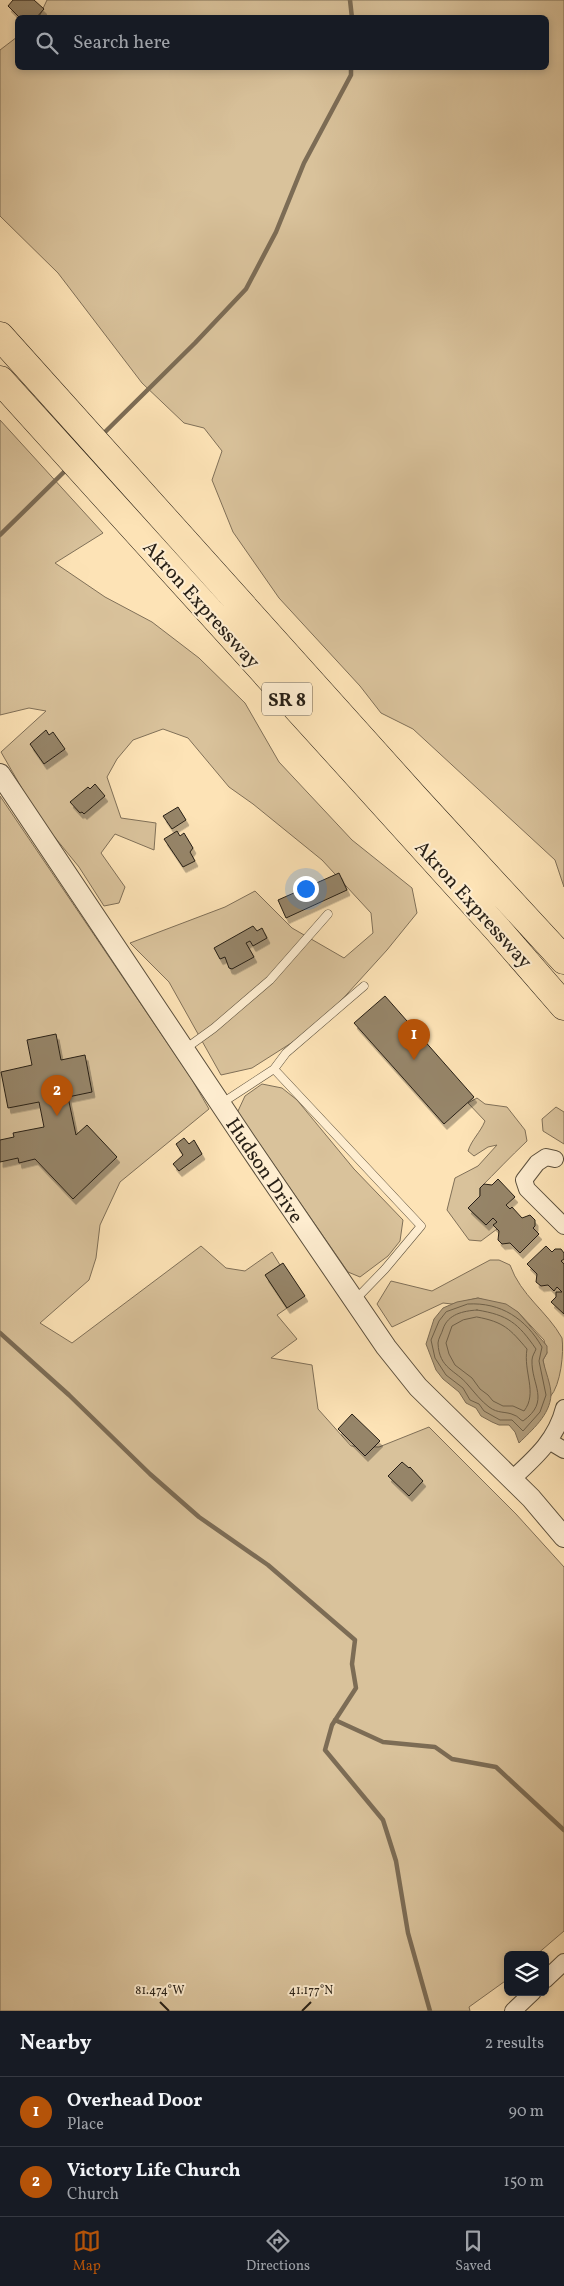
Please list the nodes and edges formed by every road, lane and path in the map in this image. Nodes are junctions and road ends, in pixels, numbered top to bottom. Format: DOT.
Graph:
graph roads {
  1 [pos="0,336"];
  2 [pos="6,387"];
  3 [pos="0,774"];
  4 [pos="328,914"];
  5 [pos="564,960"];
  6 [pos="364,986"];
  7 [pos="564,1006"];
  8 [pos="183,1050"];
  9 [pos="274,1069"];
  10 [pos="220,1104"];
  11 [pos="559,1162"];
  12 [pos="564,1226"];
  13 [pos="353,1301"];
  14 [pos="564,1408"];
  15 [pos="550,1441"];
  16 [pos="564,1450"];
  17 [pos="511,1480"];
  18 [pos="564,1537"];
  19 [pos="564,1962"];
  20 [pos="549,1976"];
  21 [pos="529,1996"];
  22 [pos="513,2011"];
  1 -- 5 [label="highway, Akron Expressway / SR 8"];
  2 -- 7 [label="highway, Akron Expressway / SR 8"];
  3 -- 8 [label="street, Hudson Drive"];
  4 -- 8 [label="lane"];
  6 -- 9 [label="lane"];
  8 -- 10 [label="street, Hudson Drive"];
  9 -- 10 [label="lane"];
  9 -- 13 [label="lane"];
  10 -- 13 [label="street, Hudson Drive"];
  11 -- 12 [label="street"];
  13 -- 17 [label="street, Hudson Drive"];
  14 -- 15 [label="street"];
  15 -- 16 [label="street"];
  15 -- 17 [label="street"];
  17 -- 18 [label="street, Hudson Drive"];
  19 -- 20 [label="street"];
  21 -- 22 [label="street"];
}
